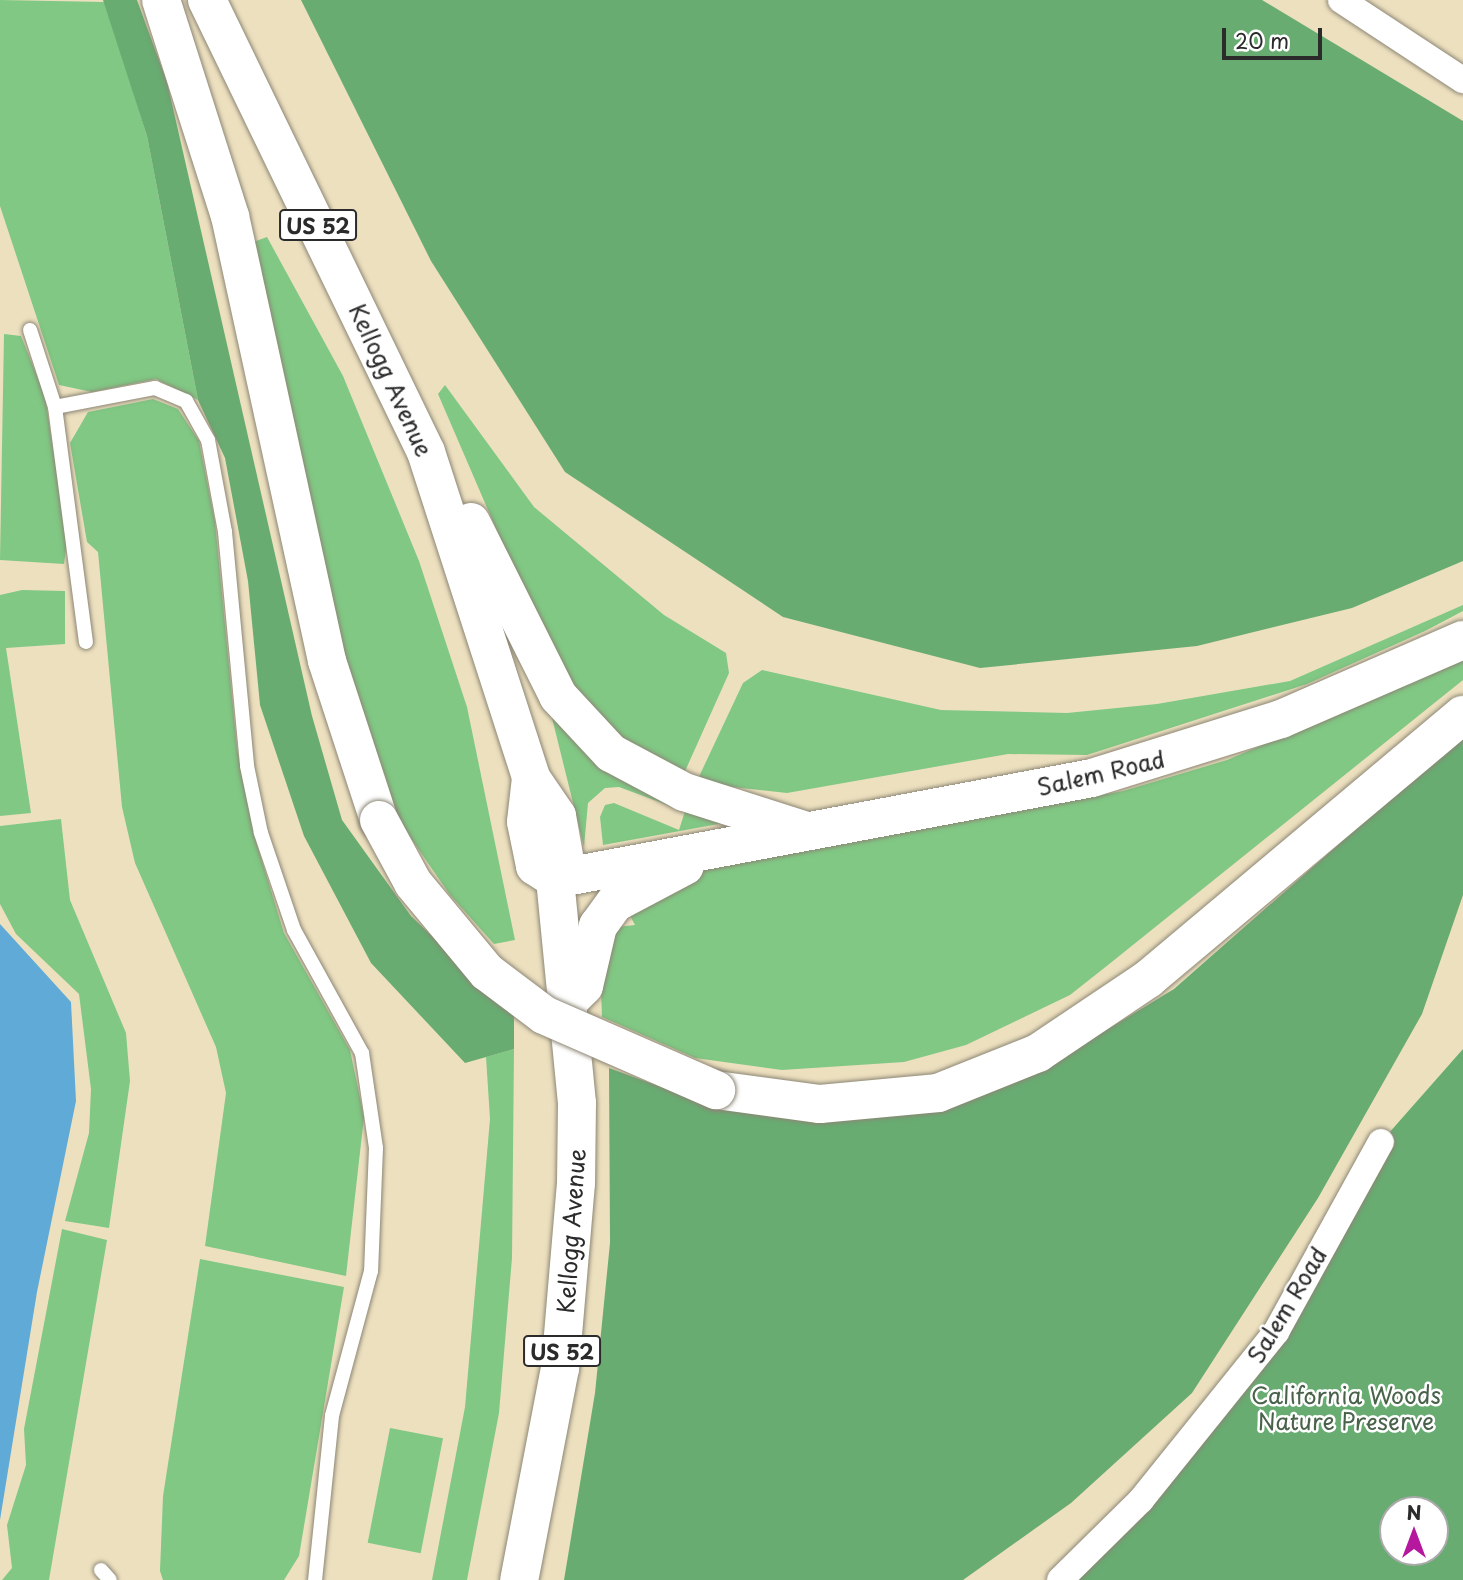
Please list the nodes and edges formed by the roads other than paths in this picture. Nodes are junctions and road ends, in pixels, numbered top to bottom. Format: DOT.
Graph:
graph roads {
  1 [pos="161,0"];
  2 [pos="207,0"];
  3 [pos="1341,0"];
  4 [pos="1463,80"];
  5 [pos="30,330"];
  6 [pos="55,407"];
  7 [pos="426,452"];
  8 [pos="1463,640"];
  9 [pos="86,642"];
  10 [pos="1463,715"];
  11 [pos="806,831"];
  12 [pos="721,847"];
  13 [pos="555,879"];
  14 [pos="569,1001"];
  15 [pos="1381,1142"];
  16 [pos="316,1580"];
  17 [pos="519,1580"];
  18 [pos="1060,1580"];
  1 -- 10 [label="main road, bridge"];
  2 -- 7 [label="main road, Kellogg Avenue / US 52"];
  3 -- 4 [label="street"];
  5 -- 6 [label="lane"];
  6 -- 9 [label="lane"];
  6 -- 16 [label="lane"];
  7 -- 11 [label="main road"];
  7 -- 13 [label="main road, Kellogg Avenue / US 52"];
  8 -- 11 [label="main road, Salem Road"];
  11 -- 12 [label="main road, Salem Road"];
  12 -- 13 [label="main road, Salem Road"];
  12 -- 14 [label="main road, Salem Road"];
  13 -- 14 [label="main road, Kellogg Avenue / US 52"];
  14 -- 17 [label="main road, Kellogg Avenue / US 52"];
  15 -- 18 [label="street, Salem Road"];
}
